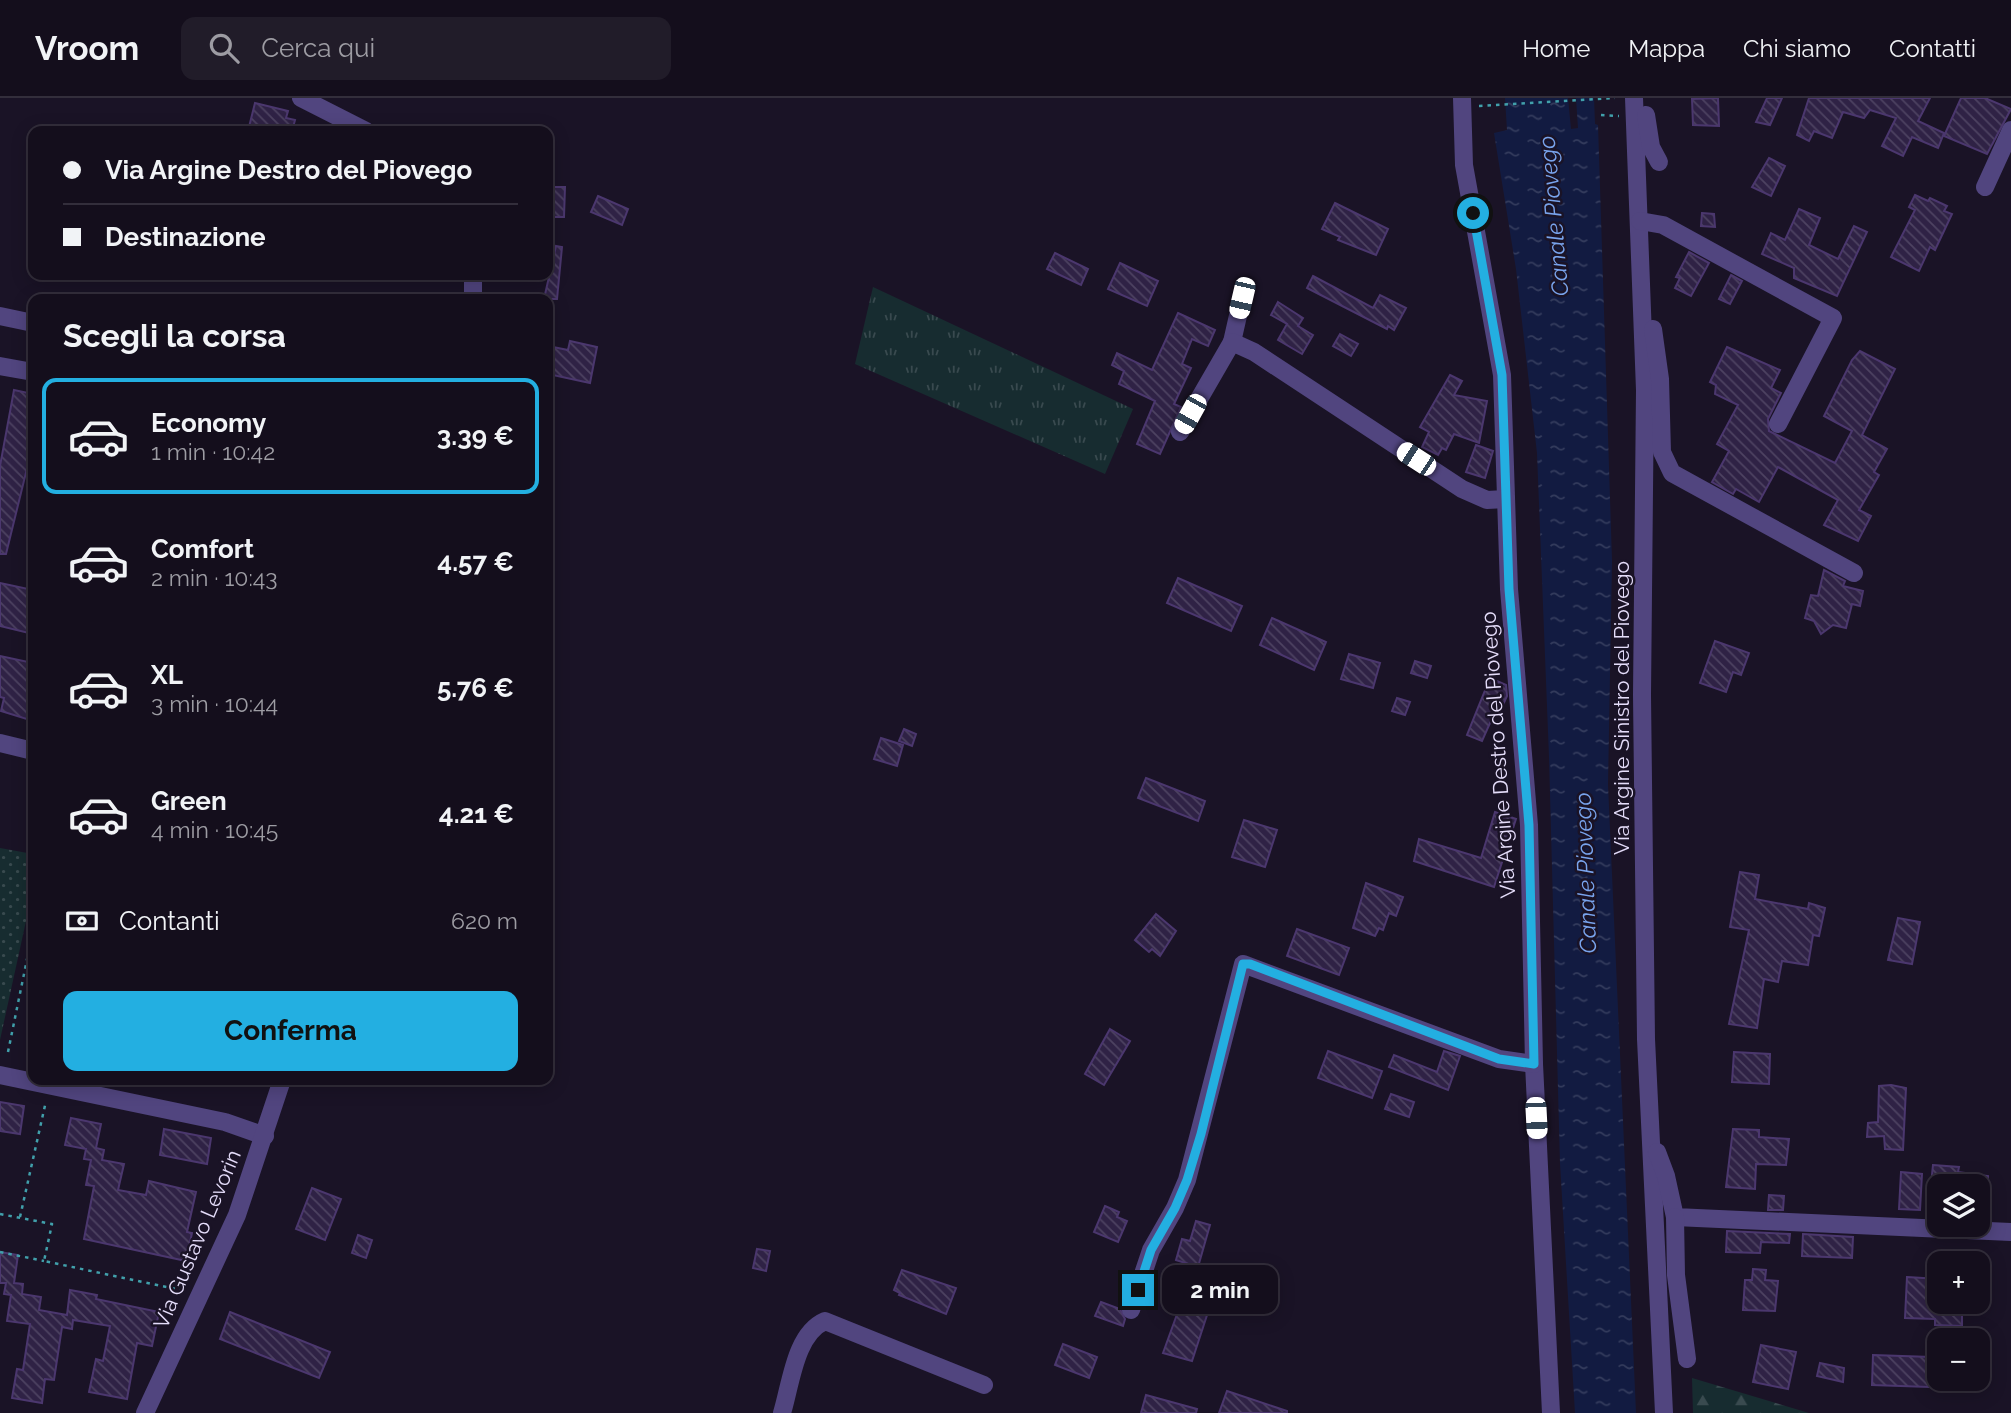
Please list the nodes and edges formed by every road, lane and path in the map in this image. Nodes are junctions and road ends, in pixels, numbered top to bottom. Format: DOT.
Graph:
graph roads {
  1 [pos="300,98"];
  2 [pos="1615,98"];
  3 [pos="1634,98"];
  4 [pos="1644,98"];
  5 [pos="1468,102"];
  6 [pos="358,126"];
  7 [pos="2011,130"];
  8 [pos="1660,162"];
  9 [pos="1984,187"];
  10 [pos="1640,221"];
  11 [pos="1642,278"];
  12 [pos="1242,298"];
  13 [pos="0,316"];
  14 [pos="28,322"];
  15 [pos="1232,342"];
  16 [pos="0,366"];
  17 [pos="28,371"];
  18 [pos="1778,424"];
  19 [pos="1180,432"];
  20 [pos="1506,499"];
  21 [pos="1854,573"];
  22 [pos="0,743"];
  23 [pos="28,750"];
  24 [pos="28,954"];
  25 [pos="8,1052"];
  26 [pos="1534,1064"];
  27 [pos="0,1075"];
  28 [pos="28,1079"];
  29 [pos="78,1085"];
  30 [pos="280,1085"];
  31 [pos="101,1088"];
  32 [pos="46,1101"];
  33 [pos="265,1136"];
  34 [pos="1651,1139"];
  35 [pos="0,1214"];
  36 [pos="20,1217"];
  37 [pos="1675,1217"];
  38 [pos="2011,1232"];
  39 [pos="0,1252"];
  40 [pos="44,1261"];
  41 [pos="191,1292"];
  42 [pos="1132,1310"];
  43 [pos="1687,1359"];
  44 [pos="984,1385"];
  45 [pos="145,1413"];
  46 [pos="782,1413"];
  47 [pos="1550,1413"];
  48 [pos="1664,1413"];
  1 -- 6 [label="street"];
  2 -- 5 [label="path"];
  3 -- 10 [label="street, Via Argine Sinistro del Piovego"];
  4 -- 8 [label="street"];
  5 -- 20 [label="street, Via Argine Destro del Piovego"];
  7 -- 9 [label="street"];
  10 -- 11 [label="street, Via Argine Sinistro del Piovego"];
  10 -- 18 [label="street"];
  11 -- 21 [label="street, Via Argine Sinistro del Piovego"];
  11 -- 34 [label="street, Via Argine Sinistro del Piovego"];
  12 -- 15 [label="street"];
  13 -- 14 [label="street"];
  15 -- 19 [label="street"];
  15 -- 20 [label="street"];
  16 -- 17 [label="street"];
  20 -- 26 [label="street, Via Argine Destro del Piovego"];
  22 -- 23 [label="street"];
  24 -- 25 [label="path"];
  26 -- 42 [label="street"];
  26 -- 47 [label="street, Via Argine Destro del Piovego"];
  27 -- 28 [label="street"];
  29 -- 31 [label="street"];
  30 -- 33 [label="street, Via Gustavo Levorin"];
  31 -- 33 [label="street"];
  32 -- 36 [label="path"];
  33 -- 45 [label="street, Via Gustavo Levorin"];
  34 -- 37 [label="street, Via Argine Sinistro del Piovego"];
  34 -- 48 [label="street, Via Argine Sinistro del Piovego"];
  35 -- 36 [label="path"];
  36 -- 40 [label="path"];
  37 -- 38 [label="street"];
  37 -- 43 [label="street, Via Argine Sinistro del Piovego"];
  39 -- 40 [label="path"];
  40 -- 41 [label="path"];
  44 -- 46 [label="street"];
}
